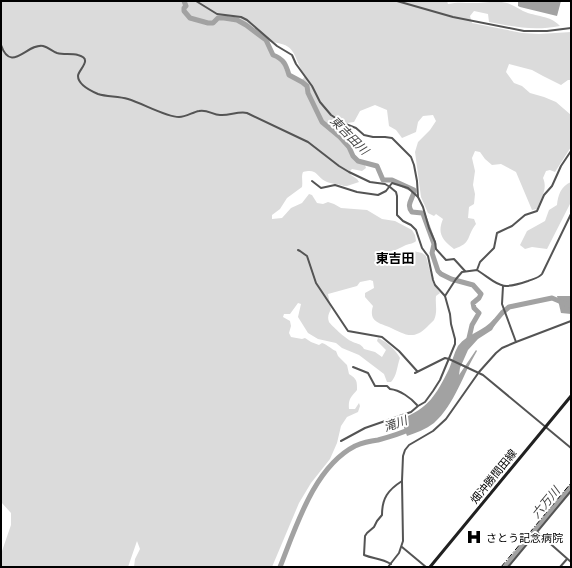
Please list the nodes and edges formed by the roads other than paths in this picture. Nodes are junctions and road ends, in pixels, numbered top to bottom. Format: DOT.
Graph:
graph roads {
  1 [pos="196,1"];
  2 [pos="397,1"];
  3 [pos="571,28"];
  4 [pos="1,45"];
  5 [pos="571,151"];
  6 [pos="312,181"];
  7 [pos="390,187"];
  8 [pos="418,197"];
  9 [pos="571,214"];
  10 [pos="298,250"];
  11 [pos="477,270"];
  12 [pos="465,271"];
  13 [pos="503,286"];
  14 [pos="445,296"];
  15 [pos="571,321"];
  16 [pos="516,342"];
  17 [pos="449,358"];
  18 [pos="353,367"];
  19 [pos="479,372"];
  20 [pos="571,396"];
  21 [pos="418,406"];
  22 [pos="545,427"];
  23 [pos="341,441"];
  24 [pos="571,448"];
  25 [pos="402,481"];
  26 [pos="571,491"];
  27 [pos="537,532"];
  28 [pos="402,547"];
  29 [pos="567,559"];
  30 [pos="571,562"];
  31 [pos="391,564"];
  32 [pos="388,567"];
  33 [pos="426,567"];
  34 [pos="430,567"];
  35 [pos="508,567"];
  36 [pos="560,567"];
  1 -- 8 [label="street"];
  2 -- 3 [label="street"];
  4 -- 7 [label="street"];
  5 -- 11 [label="street"];
  6 -- 7 [label="street"];
  7 -- 8 [label="street"];
  7 -- 14 [label="street"];
  8 -- 12 [label="street"];
  9 -- 13 [label="street"];
  10 -- 17 [label="street"];
  11 -- 12 [label="street"];
  11 -- 13 [label="street"];
  12 -- 14 [label="street"];
  13 -- 16 [label="street"];
  14 -- 17 [label="street"];
  15 -- 16 [label="street"];
  16 -- 19 [label="street"];
  17 -- 19 [label="street"];
  17 -- 21 [label="street"];
  18 -- 21 [label="street"];
  19 -- 22 [label="street"];
  19 -- 25 [label="street"];
  20 -- 22 [label="main road, 畑沖勝間田線"];
  21 -- 23 [label="street"];
  22 -- 24 [label="street"];
  22 -- 34 [label="main road, 畑沖勝間田線"];
  25 -- 28 [label="street"];
  25 -- 31 [label="street"];
  26 -- 27 [label="street"];
  27 -- 29 [label="street"];
  27 -- 35 [label="street"];
  28 -- 31 [label="street"];
  28 -- 33 [label="street"];
  29 -- 30 [label="street"];
  29 -- 36 [label="street"];
  31 -- 32 [label="street"];
}
